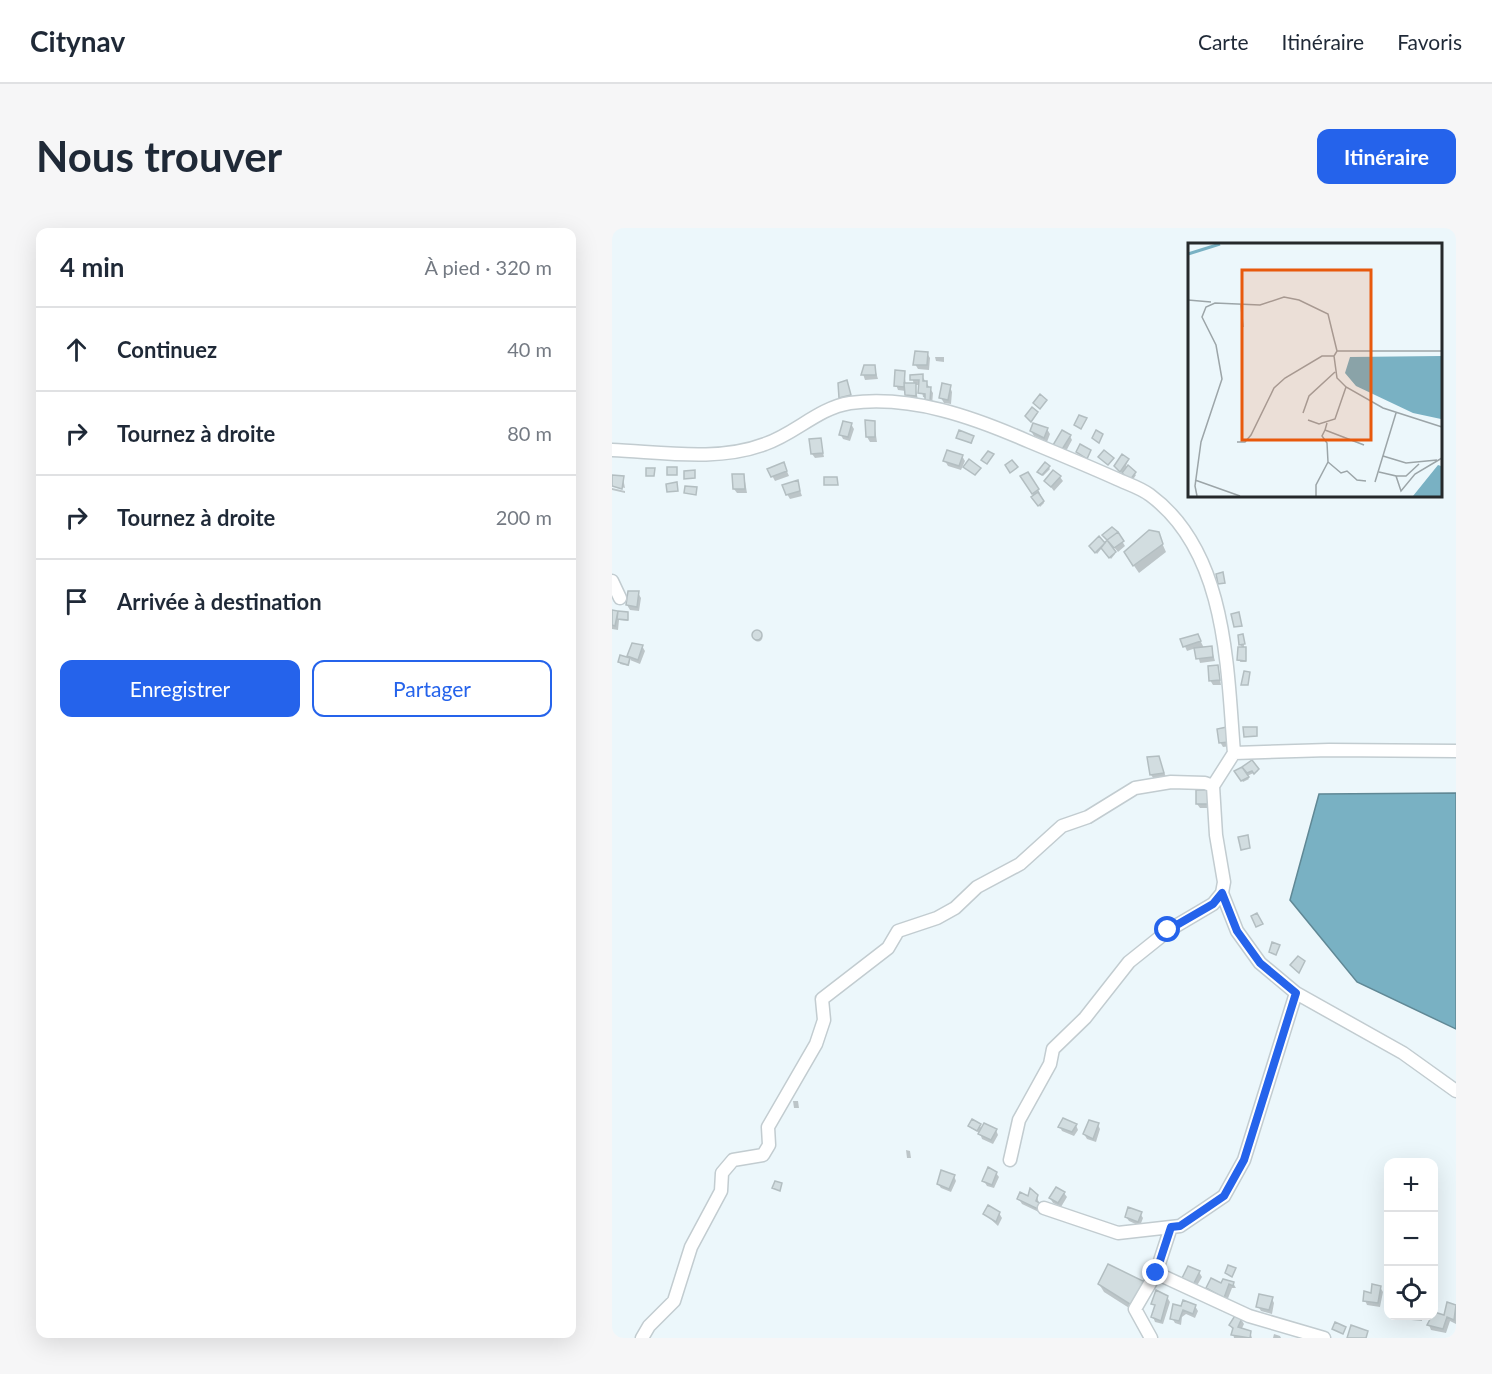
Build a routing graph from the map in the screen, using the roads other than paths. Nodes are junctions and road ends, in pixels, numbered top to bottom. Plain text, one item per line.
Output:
1 (612, 450) edge
2 (612, 581) edge
3 (620, 598) dead end
4 (1456, 751) edge
5 (1234, 753) junction
6 (1213, 786) junction
7 (1222, 893) junction
8 (1296, 993) junction
9 (1456, 1091) edge
10 (1010, 1160) dead end
11 (1044, 1208) dead end
12 (1171, 1227) junction
13 (1156, 1273) junction
14 (642, 1338) edge
15 (1151, 1338) edge
16 (1324, 1338) edge

1 - 5 street
2 - 3 street
4 - 5 street
5 - 6 street
6 - 7 street
6 - 14 street
7 - 8 street
7 - 10 street
8 - 9 street
8 - 12 street
11 - 12 street
12 - 13 street
13 - 15 street
13 - 16 street

